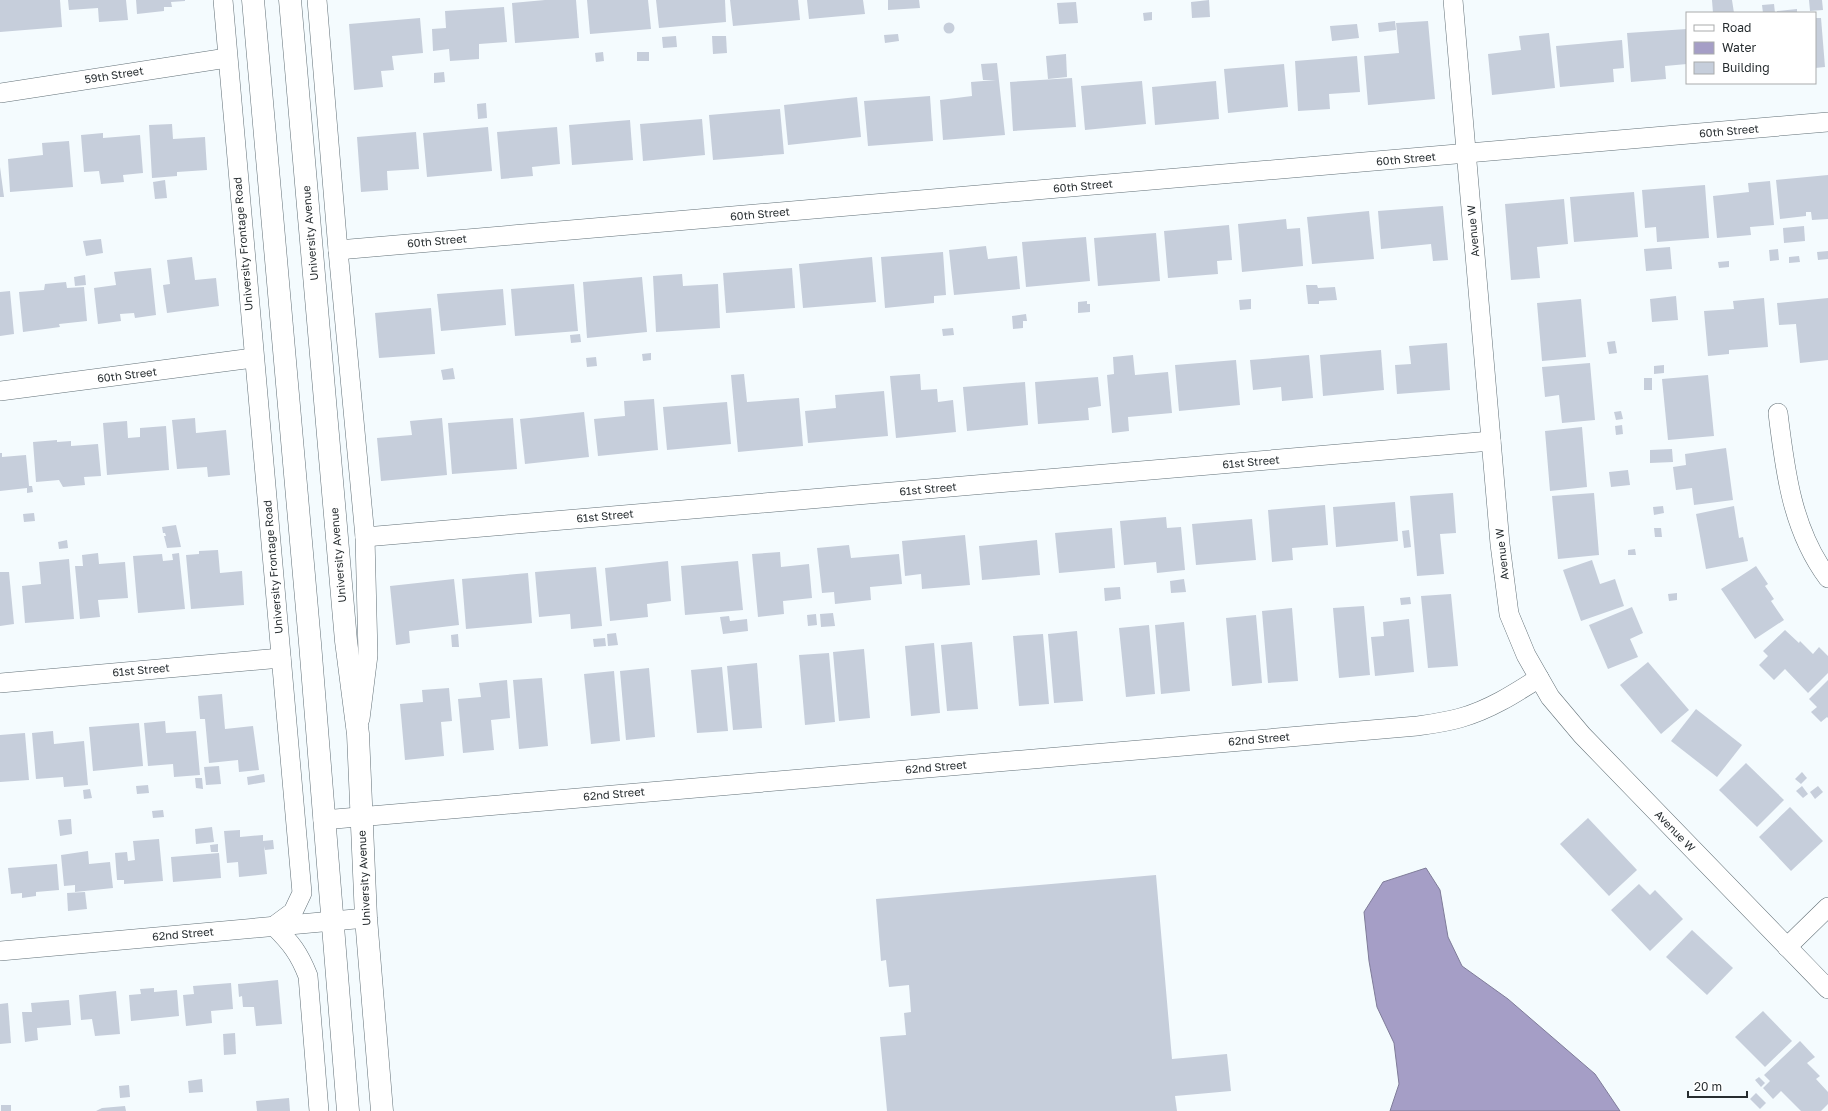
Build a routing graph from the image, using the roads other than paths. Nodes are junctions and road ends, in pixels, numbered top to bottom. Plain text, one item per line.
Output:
1 (223, 0) edge
2 (253, 0) edge
3 (290, 0) edge
4 (317, 0) edge
5 (1453, 0) edge
6 (227, 58) junction
7 (0, 93) edge
8 (1828, 122) edge
9 (1466, 154) junction
10 (338, 250) junction
11 (253, 358) junction
12 (0, 391) edge
13 (1778, 413) dead end
14 (1491, 441) junction
15 (365, 537) junction
16 (1828, 578) edge
17 (281, 658) junction
18 (1539, 678) junction
19 (0, 682) edge
20 (358, 734) junction
21 (360, 816) junction
22 (324, 820) junction
23 (1828, 907) edge
24 (366, 918) junction
25 (333, 922) junction
26 (274, 926) junction
27 (1787, 947) junction
28 (0, 951) edge
29 (1828, 989) edge
30 (319, 1111) edge
31 (348, 1111) edge
32 (382, 1111) edge

1 - 6 street, University Frontage Road
2 - 22 main road
3 - 20 main road, University Avenue
4 - 10 street
5 - 9 street, Avenue W
6 - 7 street, 59th Street
6 - 11 street, University Frontage Road
8 - 9 street, 60th Street
9 - 10 street, 60th Street
9 - 14 street, Avenue W
10 - 15 street
11 - 12 street, 60th Street
11 - 17 street, University Frontage Road
13 - 16 street
14 - 15 street, 61st Street
14 - 18 street, Avenue W
15 - 20 street
17 - 19 street, 61st Street
17 - 26 street, University Frontage Road
18 - 21 street, 62nd Street
18 - 27 street, Avenue W
20 - 21 main road, University Avenue
21 - 22 street, 62nd Street
21 - 24 main road, University Avenue
22 - 25 main road
23 - 27 street
24 - 25 street, 62nd Street
24 - 32 main road, University Avenue
25 - 26 street, 62nd Street
25 - 31 main road
26 - 28 street, 62nd Street
26 - 30 street
27 - 29 street, Avenue W

